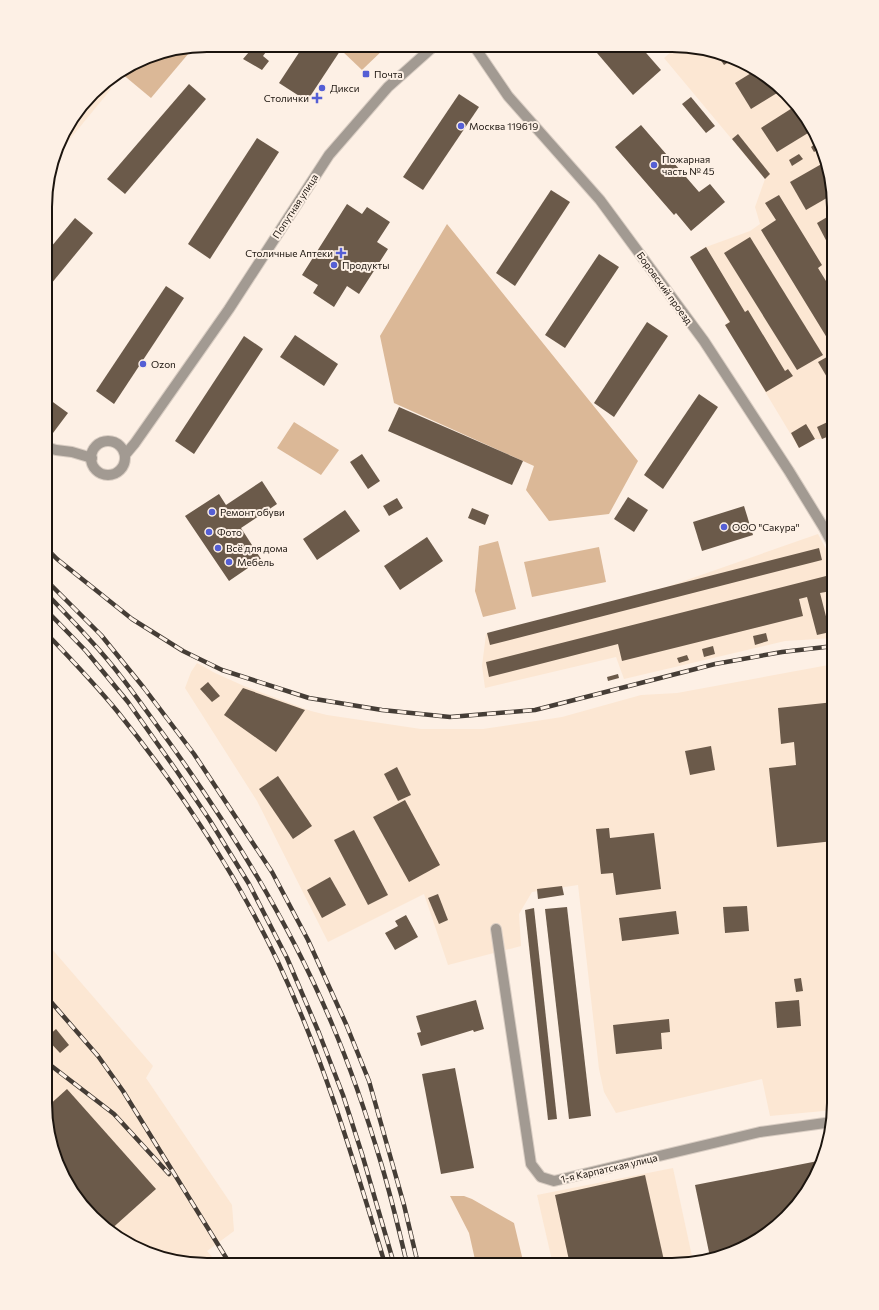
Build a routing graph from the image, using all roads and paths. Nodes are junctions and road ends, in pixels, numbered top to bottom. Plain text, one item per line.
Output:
1 (427, 52) edge
2 (478, 52) edge
3 (114, 442) junction
4 (135, 443) junction
5 (52, 449) edge
6 (125, 455) junction
7 (92, 458) junction
8 (827, 534) edge
9 (496, 929) dead end
10 (826, 1123) edge

1 - 4 street, Попутная улица
2 - 8 street, Боровский проезд
3 - 4 street
3 - 6 street
3 - 7 street
4 - 6 street, Попутная улица
5 - 7 street
6 - 7 street
9 - 10 street, 1-я Карпатская улица

